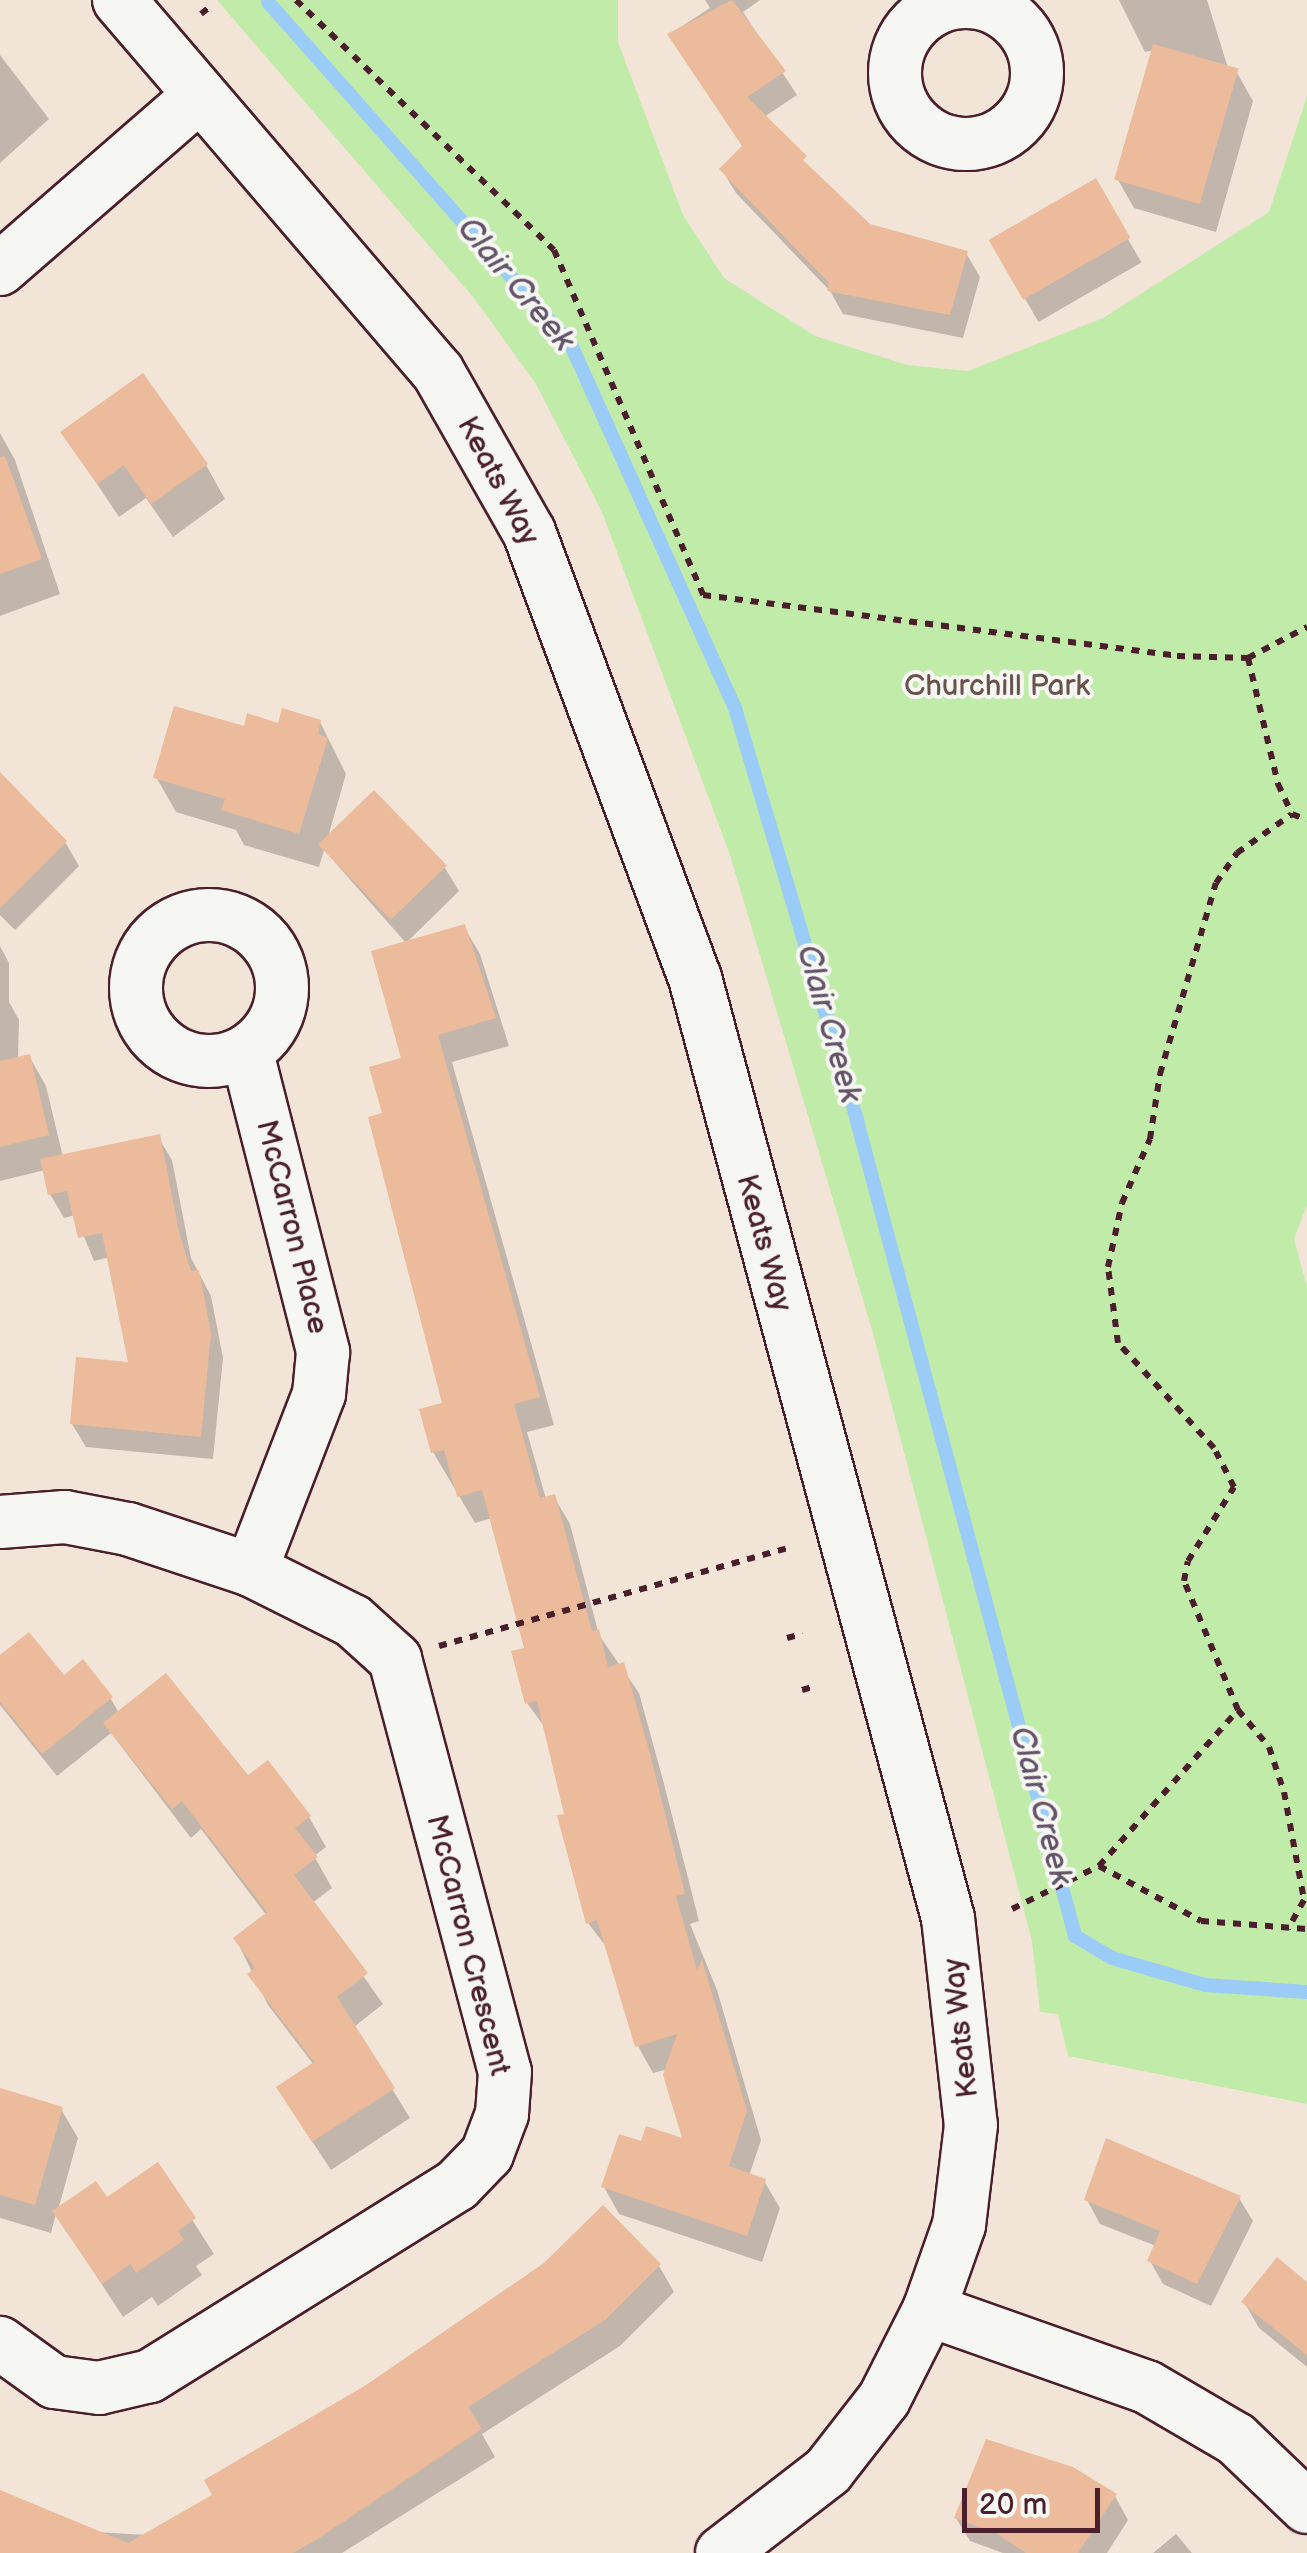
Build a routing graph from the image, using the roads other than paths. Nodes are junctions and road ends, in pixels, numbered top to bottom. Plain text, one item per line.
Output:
1 (119, 0) edge
2 (200, 95) junction
3 (0, 269) edge
4 (246, 1052) dead end
5 (0, 1522) edge
6 (251, 1570) junction
7 (929, 2310) junction
8 (0, 2344) edge
9 (1307, 2506) edge
10 (722, 2553) edge

1 - 2 street, Keats Way
2 - 3 street
2 - 7 street, Keats Way
4 - 6 street, McCarron Place
5 - 6 street
6 - 8 street, McCarron Crescent
7 - 9 street
7 - 10 street, Keats Way

